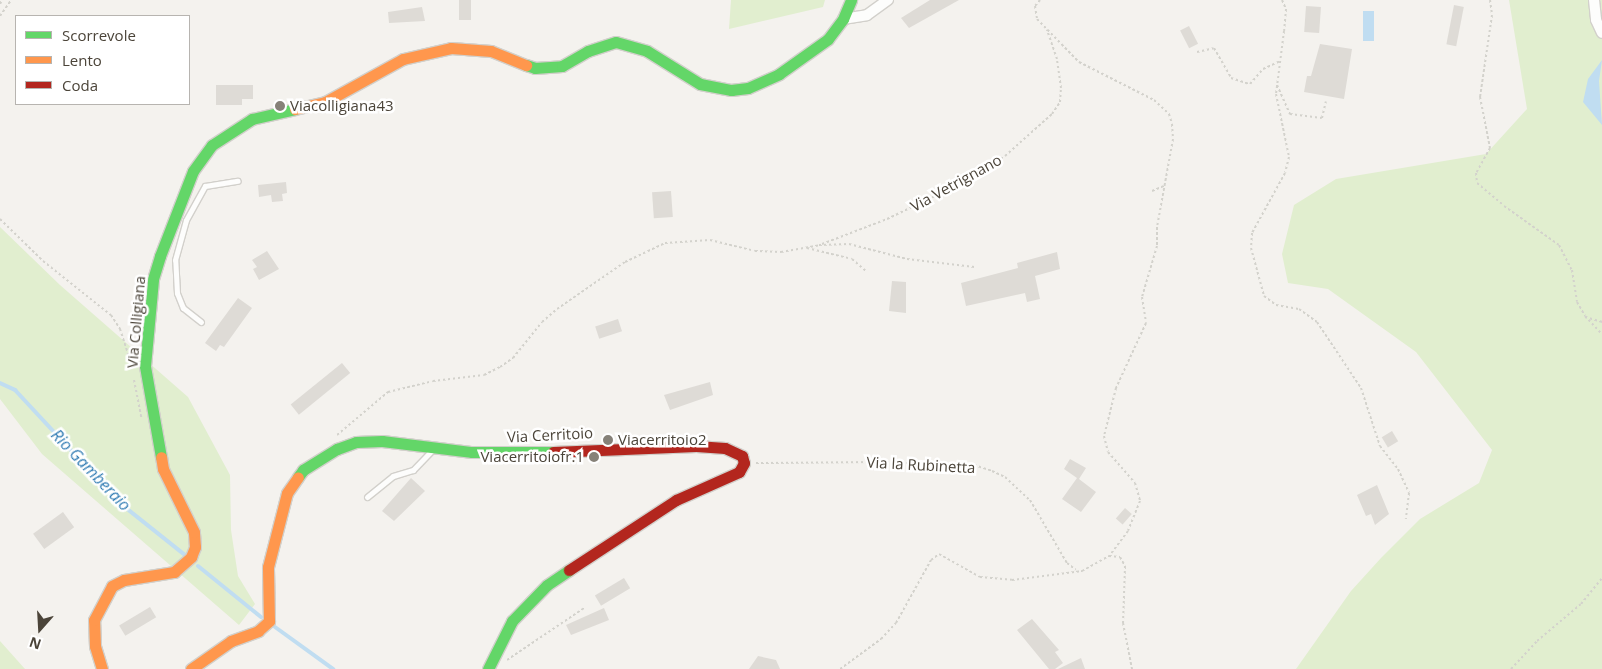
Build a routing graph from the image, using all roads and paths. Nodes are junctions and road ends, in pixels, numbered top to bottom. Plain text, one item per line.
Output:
1 (2, 0) edge
2 (12, 0) edge
3 (851, 0) edge
4 (888, 0) edge
5 (1040, 0) edge
6 (1282, 0) edge
7 (1490, 0) edge
8 (1594, 0) edge
9 (0, 4) edge
10 (0, 16) edge
11 (843, 19) junction
12 (1047, 28) junction
13 (1602, 33) edge
14 (1197, 52) dead end
15 (1280, 61) junction
16 (1277, 85) junction
17 (1326, 101) dead end
18 (238, 181) dead end
19 (1166, 186) junction
20 (1152, 191) dead end
21 (174, 215) junction
22 (0, 218) edge
23 (186, 220) junction
24 (820, 244) junction
25 (804, 247) junction
26 (975, 267) dead end
27 (866, 271) dead end
28 (1585, 316) junction
29 (201, 322) dead end
30 (1602, 322) edge
31 (1602, 334) edge
32 (132, 370) dead end
33 (134, 379) dead end
34 (334, 437) dead end
35 (157, 438) junction
36 (434, 447) junction
37 (744, 463) junction
38 (367, 497) dead end
39 (1406, 519) dead end
40 (1109, 556) junction
41 (1078, 571) junction
42 (1602, 578) edge
43 (584, 608) dead end
44 (502, 663) dead end
45 (102, 669) edge
46 (191, 669) edge
47 (488, 669) edge
48 (840, 669) edge
49 (1132, 669) edge
50 (1511, 669) edge

1 - 9 path
2 - 10 path
3 - 11 street
4 - 11 street
5 - 12 path
6 - 15 path
7 - 28 path
8 - 13 street
11 - 21 street, Via Colligiana
12 - 19 path
12 - 24 path, Via Vetrignano
14 - 15 path
15 - 16 path
16 - 17 path
16 - 39 path
18 - 23 lane
19 - 20 path
19 - 40 path
21 - 23 lane
21 - 35 street, Via Colligiana
22 - 32 path
23 - 29 lane
24 - 25 path
24 - 26 path
25 - 27 path
25 - 34 path
28 - 30 path
28 - 31 path
33 - 35 path
35 - 45 street, Via Colligiana
36 - 37 street, Via Cerritoio
36 - 38 lane
36 - 46 street, Via Cerritoio
37 - 41 path, Via la Rubinetta
37 - 47 street
40 - 41 path
40 - 49 path
41 - 48 path
42 - 50 path
43 - 44 path

